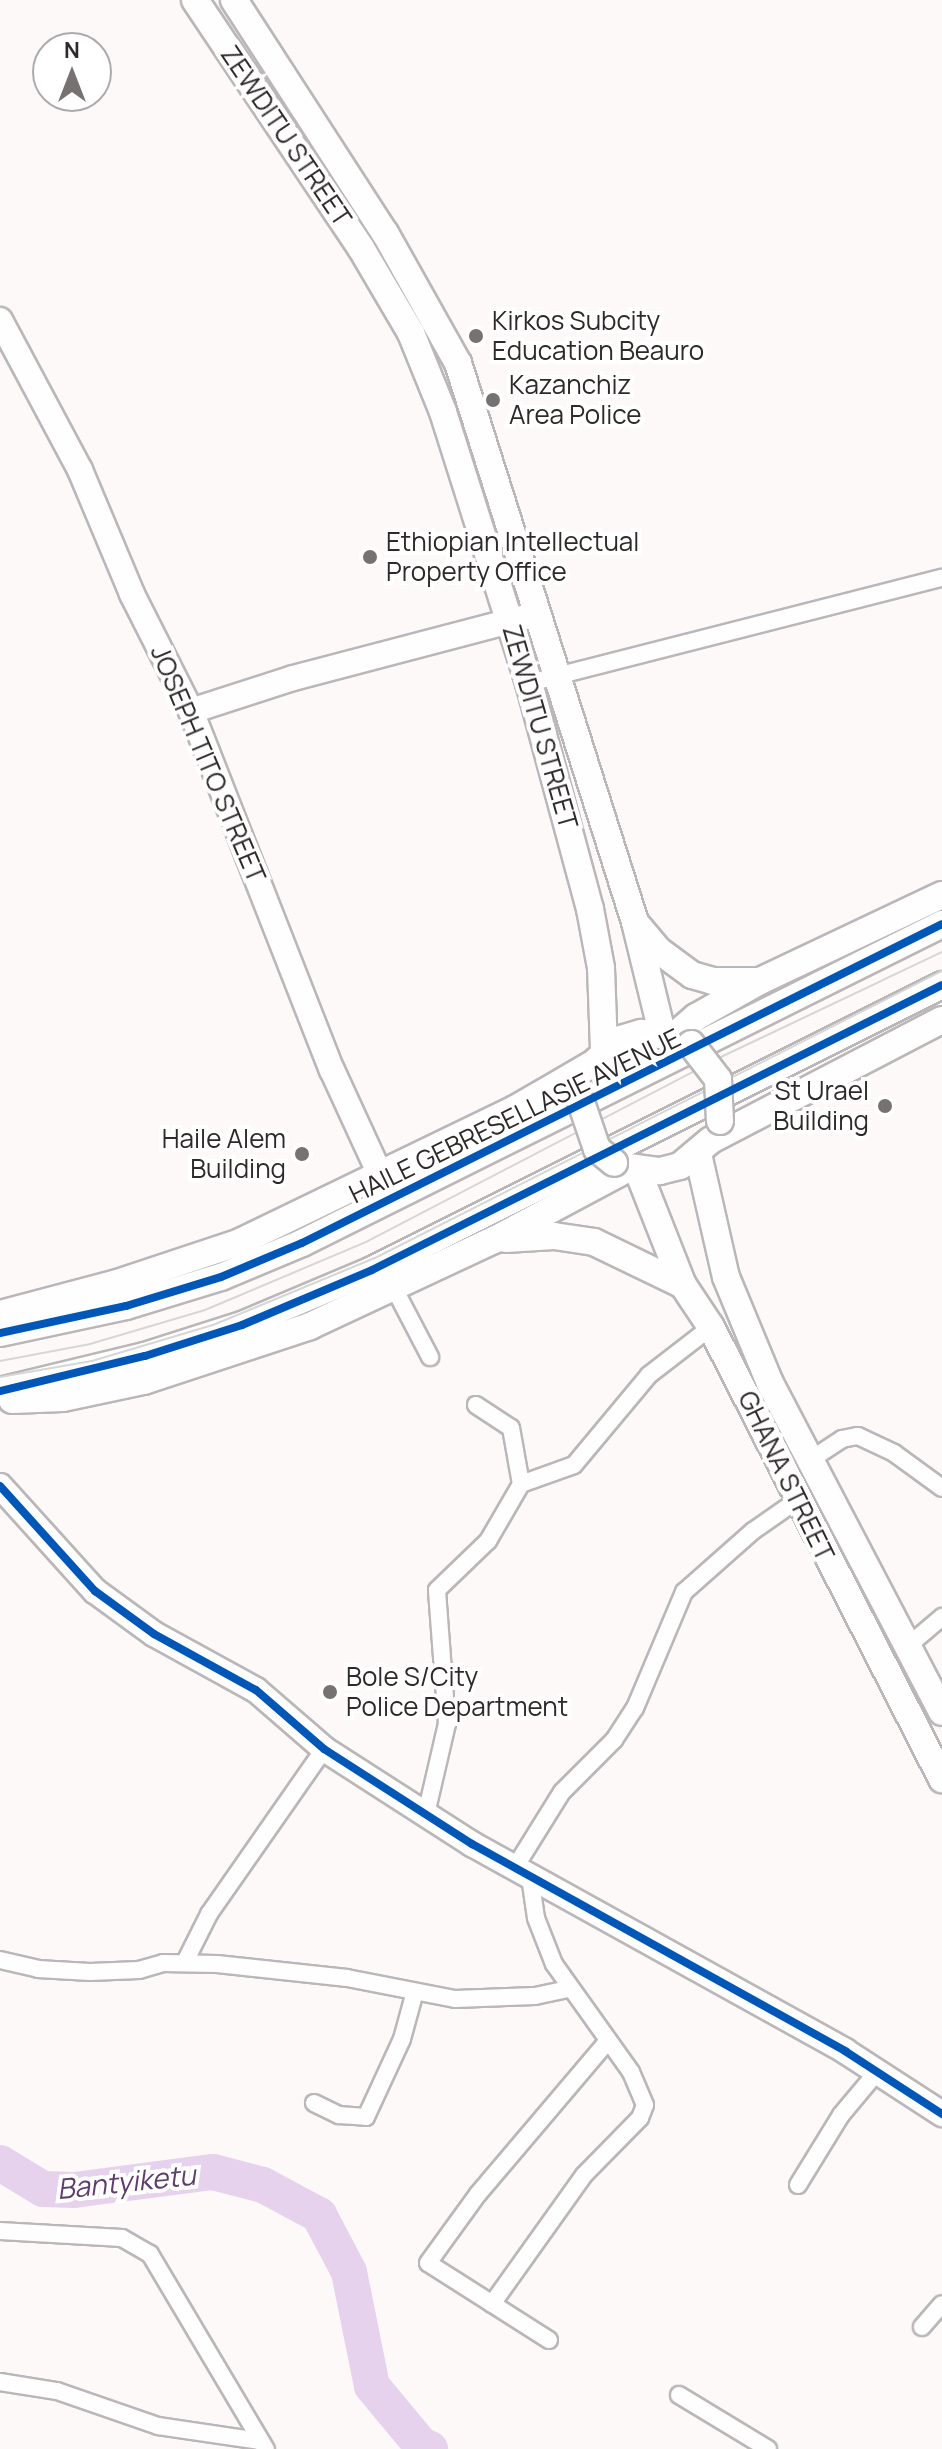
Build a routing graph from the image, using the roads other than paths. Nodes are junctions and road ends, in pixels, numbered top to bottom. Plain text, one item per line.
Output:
1 (195, 0) edge
2 (234, 0) edge
3 (0, 320) edge
4 (942, 578) edge
5 (537, 614) junction
6 (510, 622) junction
7 (556, 675) junction
8 (529, 683) junction
9 (191, 711) junction
10 (942, 895) edge
11 (635, 922) junction
12 (942, 924) edge
13 (760, 981) junction
14 (942, 985) edge
15 (942, 1020) edge
16 (676, 1038) junction
17 (598, 1058) junction
18 (710, 1138) junction
19 (627, 1167) junction
20 (379, 1172) junction
21 (494, 1240) junction
22 (683, 1285) junction
23 (394, 1288) junction
24 (0, 1314) edge
25 (711, 1327) junction
26 (0, 1333) edge
27 (430, 1357) dead end
28 (0, 1391) edge
29 (0, 1399) edge
30 (476, 1405) dead end
31 (807, 1462) junction
32 (521, 1484) junction
33 (0, 1486) edge
34 (942, 1488) edge
35 (796, 1501) junction
36 (942, 1617) edge
37 (908, 1646) junction
38 (942, 1712) edge
39 (324, 1749) junction
40 (942, 1779) edge
41 (426, 1814) junction
42 (522, 1873) junction
43 (0, 1960) edge
44 (185, 1962) junction
45 (569, 1989) junction
46 (414, 1995) junction
47 (607, 2042) junction
48 (877, 2072) junction
49 (314, 2103) dead end
50 (942, 2114) edge
51 (798, 2185) dead end
52 (0, 2231) edge
53 (492, 2304) junction
54 (942, 2304) edge
55 (922, 2327) dead end
56 (549, 2340) dead end
57 (0, 2382) edge
58 (679, 2395) dead end
59 (262, 2445) edge
60 (768, 2449) edge

1 - 6 main road, ZEWDITU STREET
2 - 5 main road, ZEWDITU STREET
3 - 9 main road, JOSEPH TITO STREET
4 - 7 street
5 - 6 main road
5 - 7 main road, ZEWDITU STREET
6 - 8 main road, ZEWDITU STREET
6 - 9 main road
7 - 8 street
7 - 11 main road, ZEWDITU STREET
8 - 17 main road, ZEWDITU STREET
9 - 20 main road, JOSEPH TITO STREET
10 - 13 main road, HAILE GEBRESELLASIE AVENUE
11 - 13 main road
11 - 16 main road, ZEWDITU STREET
12 - 26 main road, HAILE GEBRESELLASIE AVENUE
13 - 16 main road, HAILE GEBRESELLASIE AVENUE
14 - 28 main road
15 - 18 main road
16 - 17 main road
16 - 18 main road, bridge
17 - 19 main road, bridge
17 - 20 main road
18 - 19 main road
18 - 31 main road, GHANA STREET
19 - 21 main road
19 - 22 main road, GHANA STREET
20 - 24 main road
21 - 22 main road
21 - 23 main road
22 - 25 main road, GHANA STREET
23 - 27 street
23 - 29 main road
25 - 32 street
25 - 35 main road, GHANA STREET
30 - 32 street
31 - 34 street
31 - 37 main road, GHANA STREET
32 - 41 street
33 - 39 main road
35 - 40 main road, GHANA STREET
35 - 42 street
36 - 37 street
37 - 38 main road, GHANA STREET
39 - 41 main road
39 - 44 street
41 - 42 main road
42 - 45 street
42 - 48 main road
43 - 44 street
44 - 46 street
45 - 46 street
45 - 47 street
46 - 49 street
47 - 53 street
47 - 53 street
48 - 50 main road
48 - 51 street
52 - 59 street
53 - 56 street
54 - 55 street
57 - 59 street
58 - 60 street

